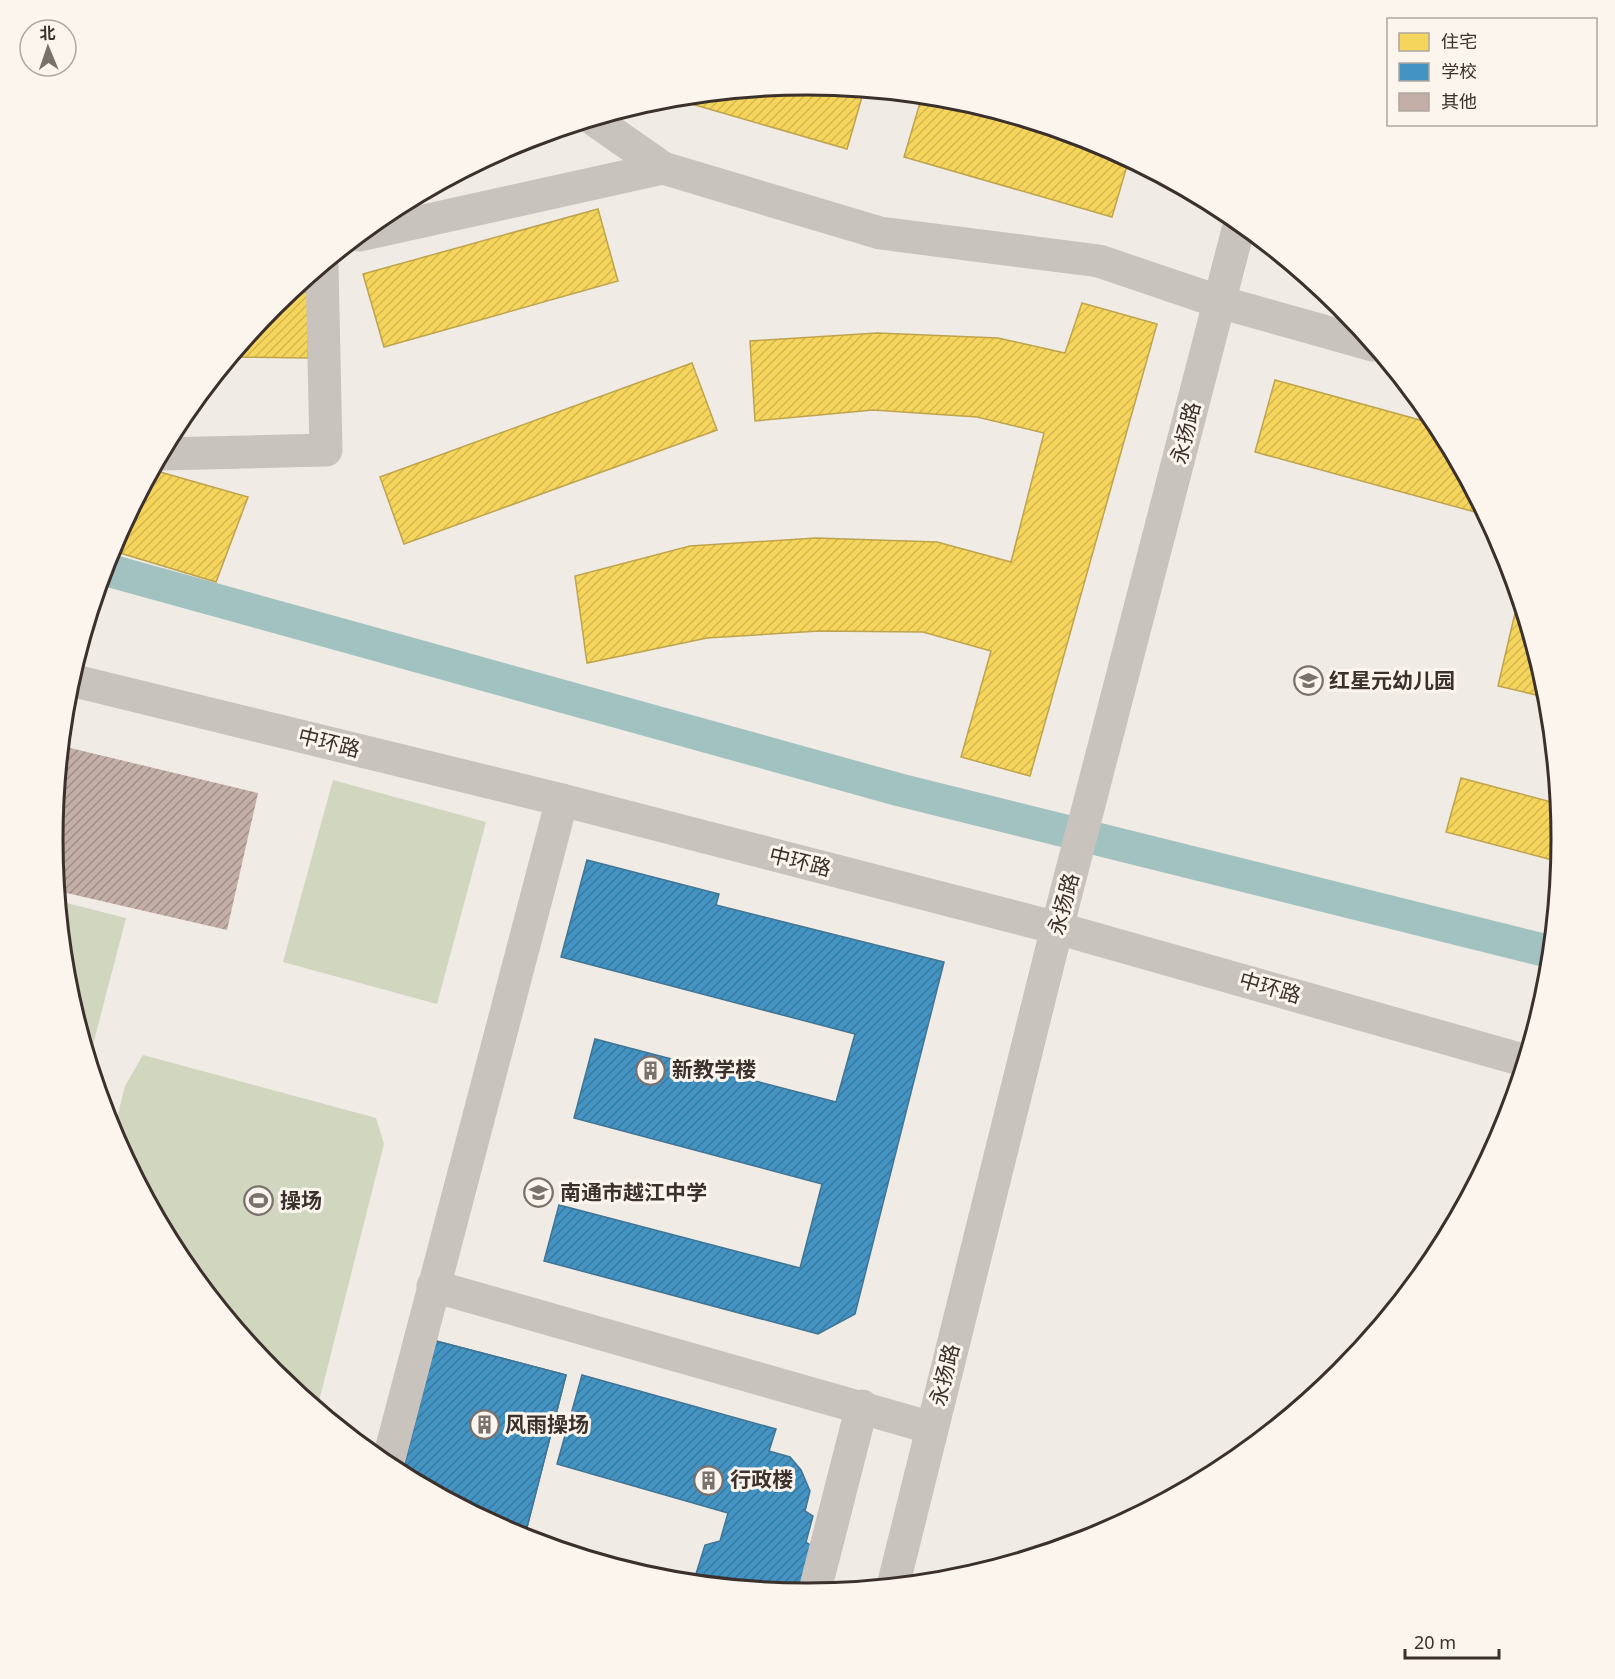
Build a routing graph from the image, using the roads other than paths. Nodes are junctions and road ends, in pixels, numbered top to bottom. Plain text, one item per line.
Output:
1 (601, 125) edge
2 (663, 168) junction
3 (379, 231) edge
4 (1238, 232) edge
5 (322, 276) edge
6 (1220, 303) junction
7 (1360, 341) edge
8 (171, 454) edge
9 (80, 682) edge
10 (562, 800) junction
11 (1061, 915) junction
12 (1518, 1059) edge
13 (434, 1286) junction
14 (862, 1406) junction
15 (932, 1428) junction
16 (390, 1456) edge
17 (895, 1579) edge
18 (817, 1584) edge

1 - 2 street
2 - 3 street
2 - 6 street
4 - 6 street, 永扬路
5 - 8 street
6 - 7 street
6 - 11 street, 永扬路
9 - 10 street, 中环路
10 - 11 street, 中环路
10 - 13 street
11 - 12 street, 中环路
11 - 15 street, 永扬路
13 - 14 street
13 - 16 street
14 - 15 street
14 - 18 street
15 - 17 street, 永扬路

